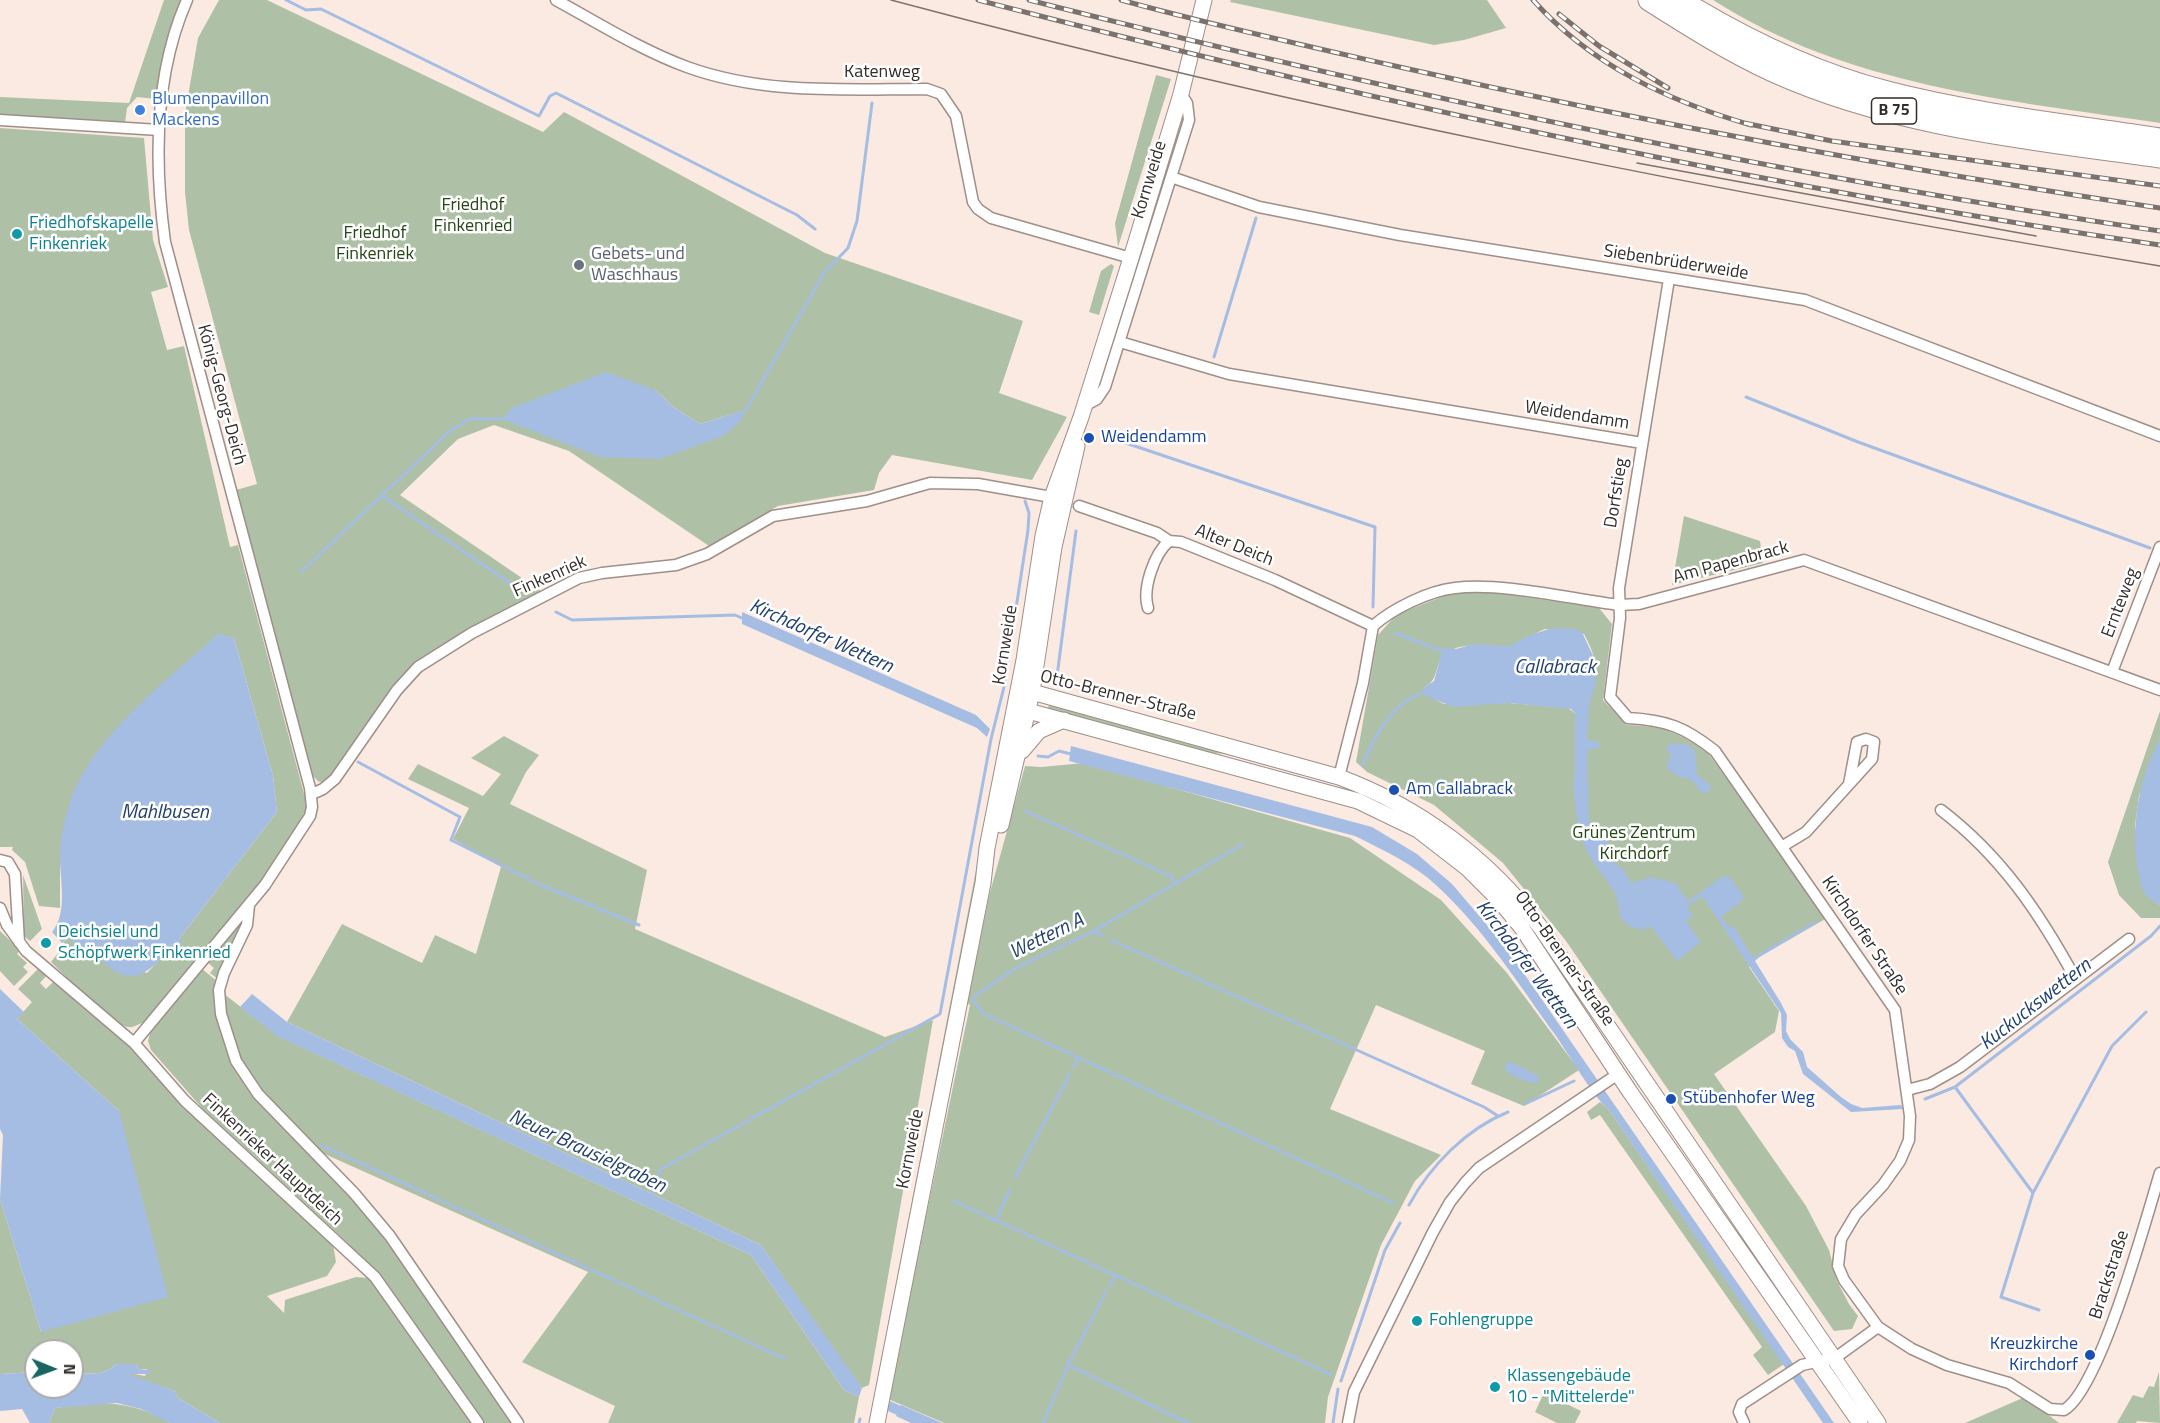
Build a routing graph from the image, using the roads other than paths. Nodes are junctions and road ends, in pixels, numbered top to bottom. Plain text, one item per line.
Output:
1 (187, 0) edge
2 (556, 0) edge
3 (1204, 0) edge
4 (1649, 0) edge
5 (1680, 0) edge
6 (1181, 94) junction
7 (0, 120) edge
8 (159, 130) junction
9 (2160, 139) edge
10 (2160, 158) edge
11 (1171, 177) junction
12 (1131, 258) junction
13 (1669, 279) junction
14 (1120, 342) junction
15 (1082, 411) junction
16 (2160, 436) edge
17 (1642, 443) junction
18 (1058, 498) junction
19 (1079, 506) dead end
20 (1169, 541) junction
21 (2160, 547) edge
22 (1619, 605) junction
23 (1148, 608) dead end
24 (1373, 626) junction
25 (2112, 672) junction
26 (2160, 690) edge
27 (1032, 692) junction
28 (1017, 698) junction
29 (1028, 711) junction
30 (1064, 720) junction
31 (1016, 762) junction
32 (1339, 777) junction
33 (1849, 784) dead end
34 (1334, 793) junction
35 (312, 794) junction
36 (1941, 810) dead end
37 (1783, 846) junction
38 (0, 860) edge
39 (983, 883) junction
40 (249, 905) junction
41 (0, 908) edge
42 (2129, 939) dead end
43 (19, 943) junction
44 (2075, 978) junction
45 (134, 1042) junction
46 (1633, 1063) junction
47 (1613, 1077) junction
48 (1907, 1090) junction
49 (2160, 1173) edge
50 (1878, 1327) junction
51 (1835, 1358) junction
52 (1818, 1360) junction
53 (2061, 1410) joint
54 (478, 1423) edge
55 (518, 1423) edge
56 (877, 1423) edge
57 (1348, 1423) edge
58 (1744, 1423) edge
59 (1860, 1423) edge
60 (1878, 1423) edge

1 - 8 street, König-Georg-Deich
2 - 12 street, Katenweg
3 - 6 main road, Kornweide
4 - 10 highway, B 75
5 - 9 highway, B 75
6 - 11 street, Kornweide
6 - 12 main road, Kornweide
7 - 8 street
8 - 35 street, König-Georg-Deich
11 - 13 street, Siebenbrüderweide
11 - 14 street, Kornweide
12 - 15 main road, Kornweide
13 - 16 street, Siebenbrüderweide
13 - 17 street, Dorfstieg
14 - 15 street, Kornweide
14 - 17 street, Weidendamm
15 - 18 main road, Kornweide
17 - 22 street, Dorfstieg
18 - 27 main road, Kornweide
18 - 28 main road, Kornweide
18 - 35 street, Finkenriek
19 - 20 street, Alter Deich
20 - 23 street
20 - 24 street, Alter Deich
21 - 25 street, Ernteweg
22 - 24 street, Am Papenbrack
22 - 25 street, Am Papenbrack
22 - 37 street, Kirchdorfer Straße
24 - 32 street
25 - 26 street, Am Papenbrack
27 - 28 main road, Otto-Brenner-Straße
27 - 29 main road, Kornweide
27 - 32 main road, Otto-Brenner-Straße
28 - 29 main road, Otto-Brenner-Straße
28 - 39 main road, Kornweide
29 - 30 main road, Otto-Brenner-Straße
29 - 31 main road, Kornweide
30 - 31 main road
30 - 34 main road, Otto-Brenner-Straße
31 - 39 main road, Kornweide
32 - 34 main road
32 - 46 main road, Otto-Brenner-Straße
33 - 37 street
34 - 47 main road, Otto-Brenner-Straße
35 - 40 street
36 - 44 street
37 - 48 street, Kirchdorfer Straße
38 - 43 street
39 - 56 main road, Kornweide
40 - 45 street
40 - 55 street, Finkenrieker Hauptdeich
41 - 43 street, Finkenrieker Hauptdeich
42 - 44 street
43 - 45 street, Finkenrieker Hauptdeich
44 - 48 street
45 - 54 street, Finkenrieker Hauptdeich
46 - 47 main road
46 - 51 main road, Otto-Brenner-Straße
47 - 52 main road, Otto-Brenner-Straße
47 - 57 street
48 - 50 street, Kirchdorfer Straße
49 - 53 street, Brackstraße
50 - 51 street
50 - 53 street, Kirchdorfer Straße
51 - 52 street
51 - 60 main road, Otto-Brenner-Straße
52 - 58 street
52 - 59 main road, Otto-Brenner-Straße

